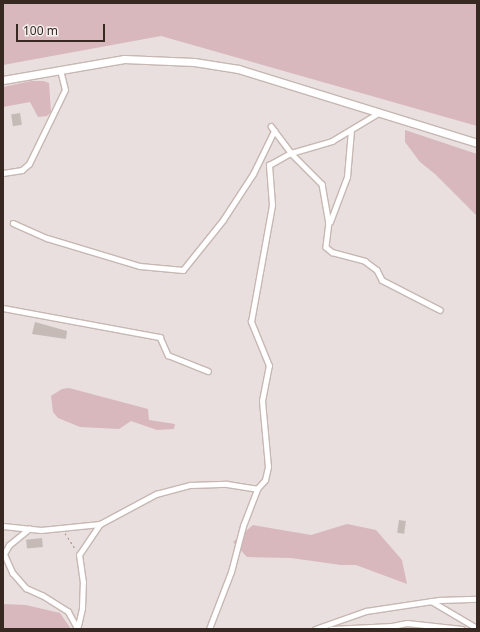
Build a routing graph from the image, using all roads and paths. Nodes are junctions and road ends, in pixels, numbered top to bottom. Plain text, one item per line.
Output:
1 (60, 70) junction
2 (3, 80) edge
3 (377, 114) junction
4 (271, 126) dead end
5 (351, 130) junction
6 (274, 131) junction
7 (477, 143) edge
8 (290, 152) junction
9 (3, 173) edge
10 (329, 222) junction
11 (13, 223) dead end
12 (3, 308) edge
13 (440, 310) dead end
14 (208, 371) dead end
15 (257, 489) junction
16 (100, 524) junction
17 (3, 526) edge
18 (55, 528) junction
19 (29, 529) junction
20 (3, 553) edge
21 (79, 555) junction
22 (477, 598) edge
23 (431, 601) junction
24 (78, 627) edge
25 (477, 628) edge
26 (210, 629) edge
27 (315, 629) edge
28 (331, 629) edge
29 (462, 629) edge

1 - 2 street
1 - 3 street
1 - 9 street
3 - 5 street
3 - 7 street
4 - 6 street
5 - 8 street
5 - 10 street
6 - 8 street
6 - 11 street
8 - 10 street
8 - 15 street
10 - 13 street
12 - 14 street
15 - 16 street
15 - 26 street
16 - 18 street
16 - 21 street
17 - 19 street
18 - 19 street
18 - 21 path
19 - 20 street
20 - 24 street
21 - 24 street
22 - 23 street
23 - 25 street
23 - 27 street
28 - 29 street

